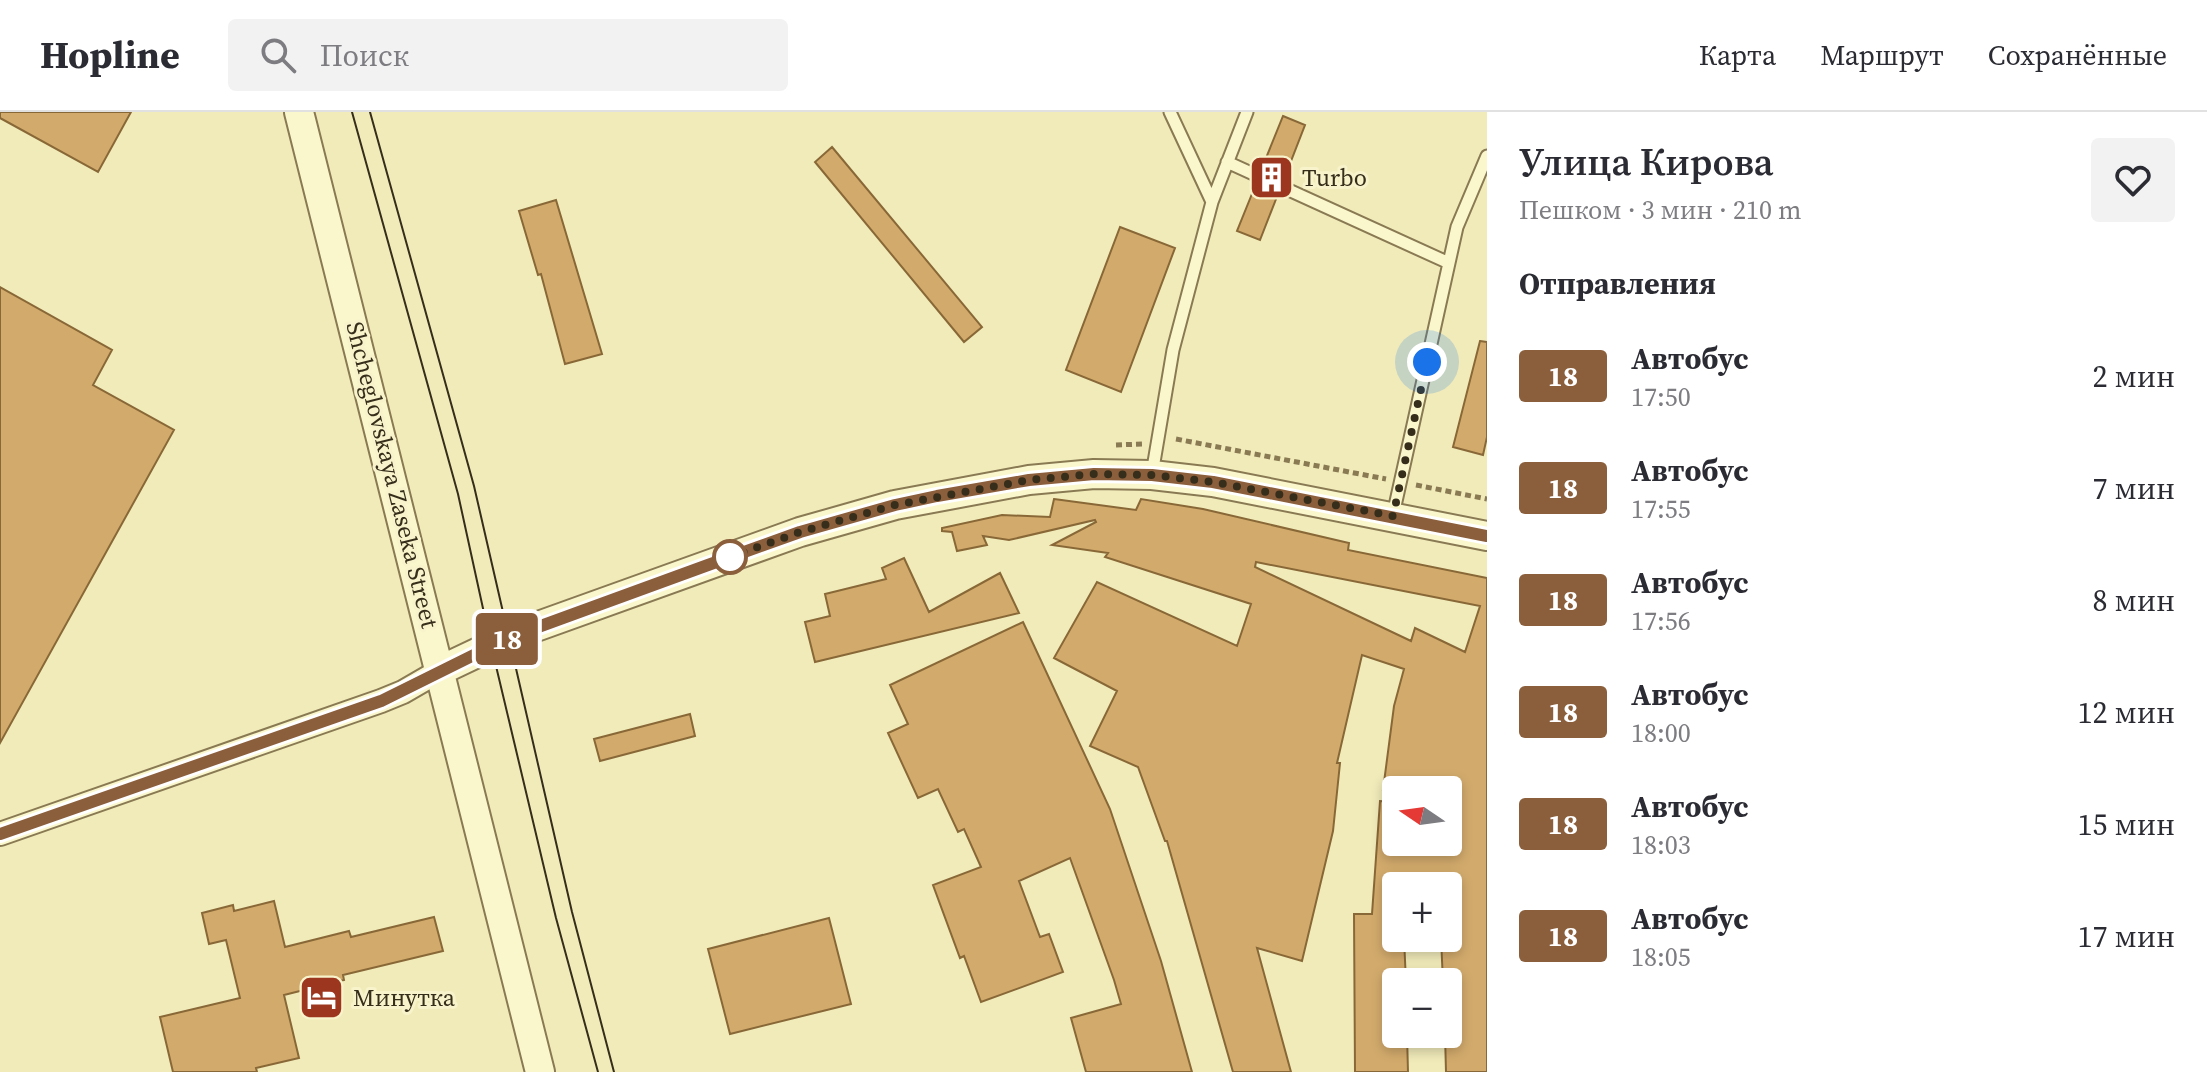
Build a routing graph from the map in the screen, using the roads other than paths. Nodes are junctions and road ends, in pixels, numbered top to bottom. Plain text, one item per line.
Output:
1 (299, 112) edge
2 (1170, 112) edge
3 (1247, 112) edge
4 (1227, 162) junction
5 (1486, 162) edge
6 (1212, 202) junction
7 (1449, 263) junction
8 (1152, 475) junction
9 (1393, 516) junction
10 (1487, 536) edge
11 (441, 670) junction
12 (0, 834) edge
13 (540, 1072) edge

1 - 11 street, Shcheglovskaya Zaseka Street
2 - 6 lane
3 - 4 lane
4 - 6 lane
4 - 7 lane
5 - 7 lane
6 - 8 lane
7 - 9 lane
8 - 9 street
8 - 11 street
9 - 10 street
11 - 12 street
11 - 13 street, Shcheglovskaya Zaseka Street

